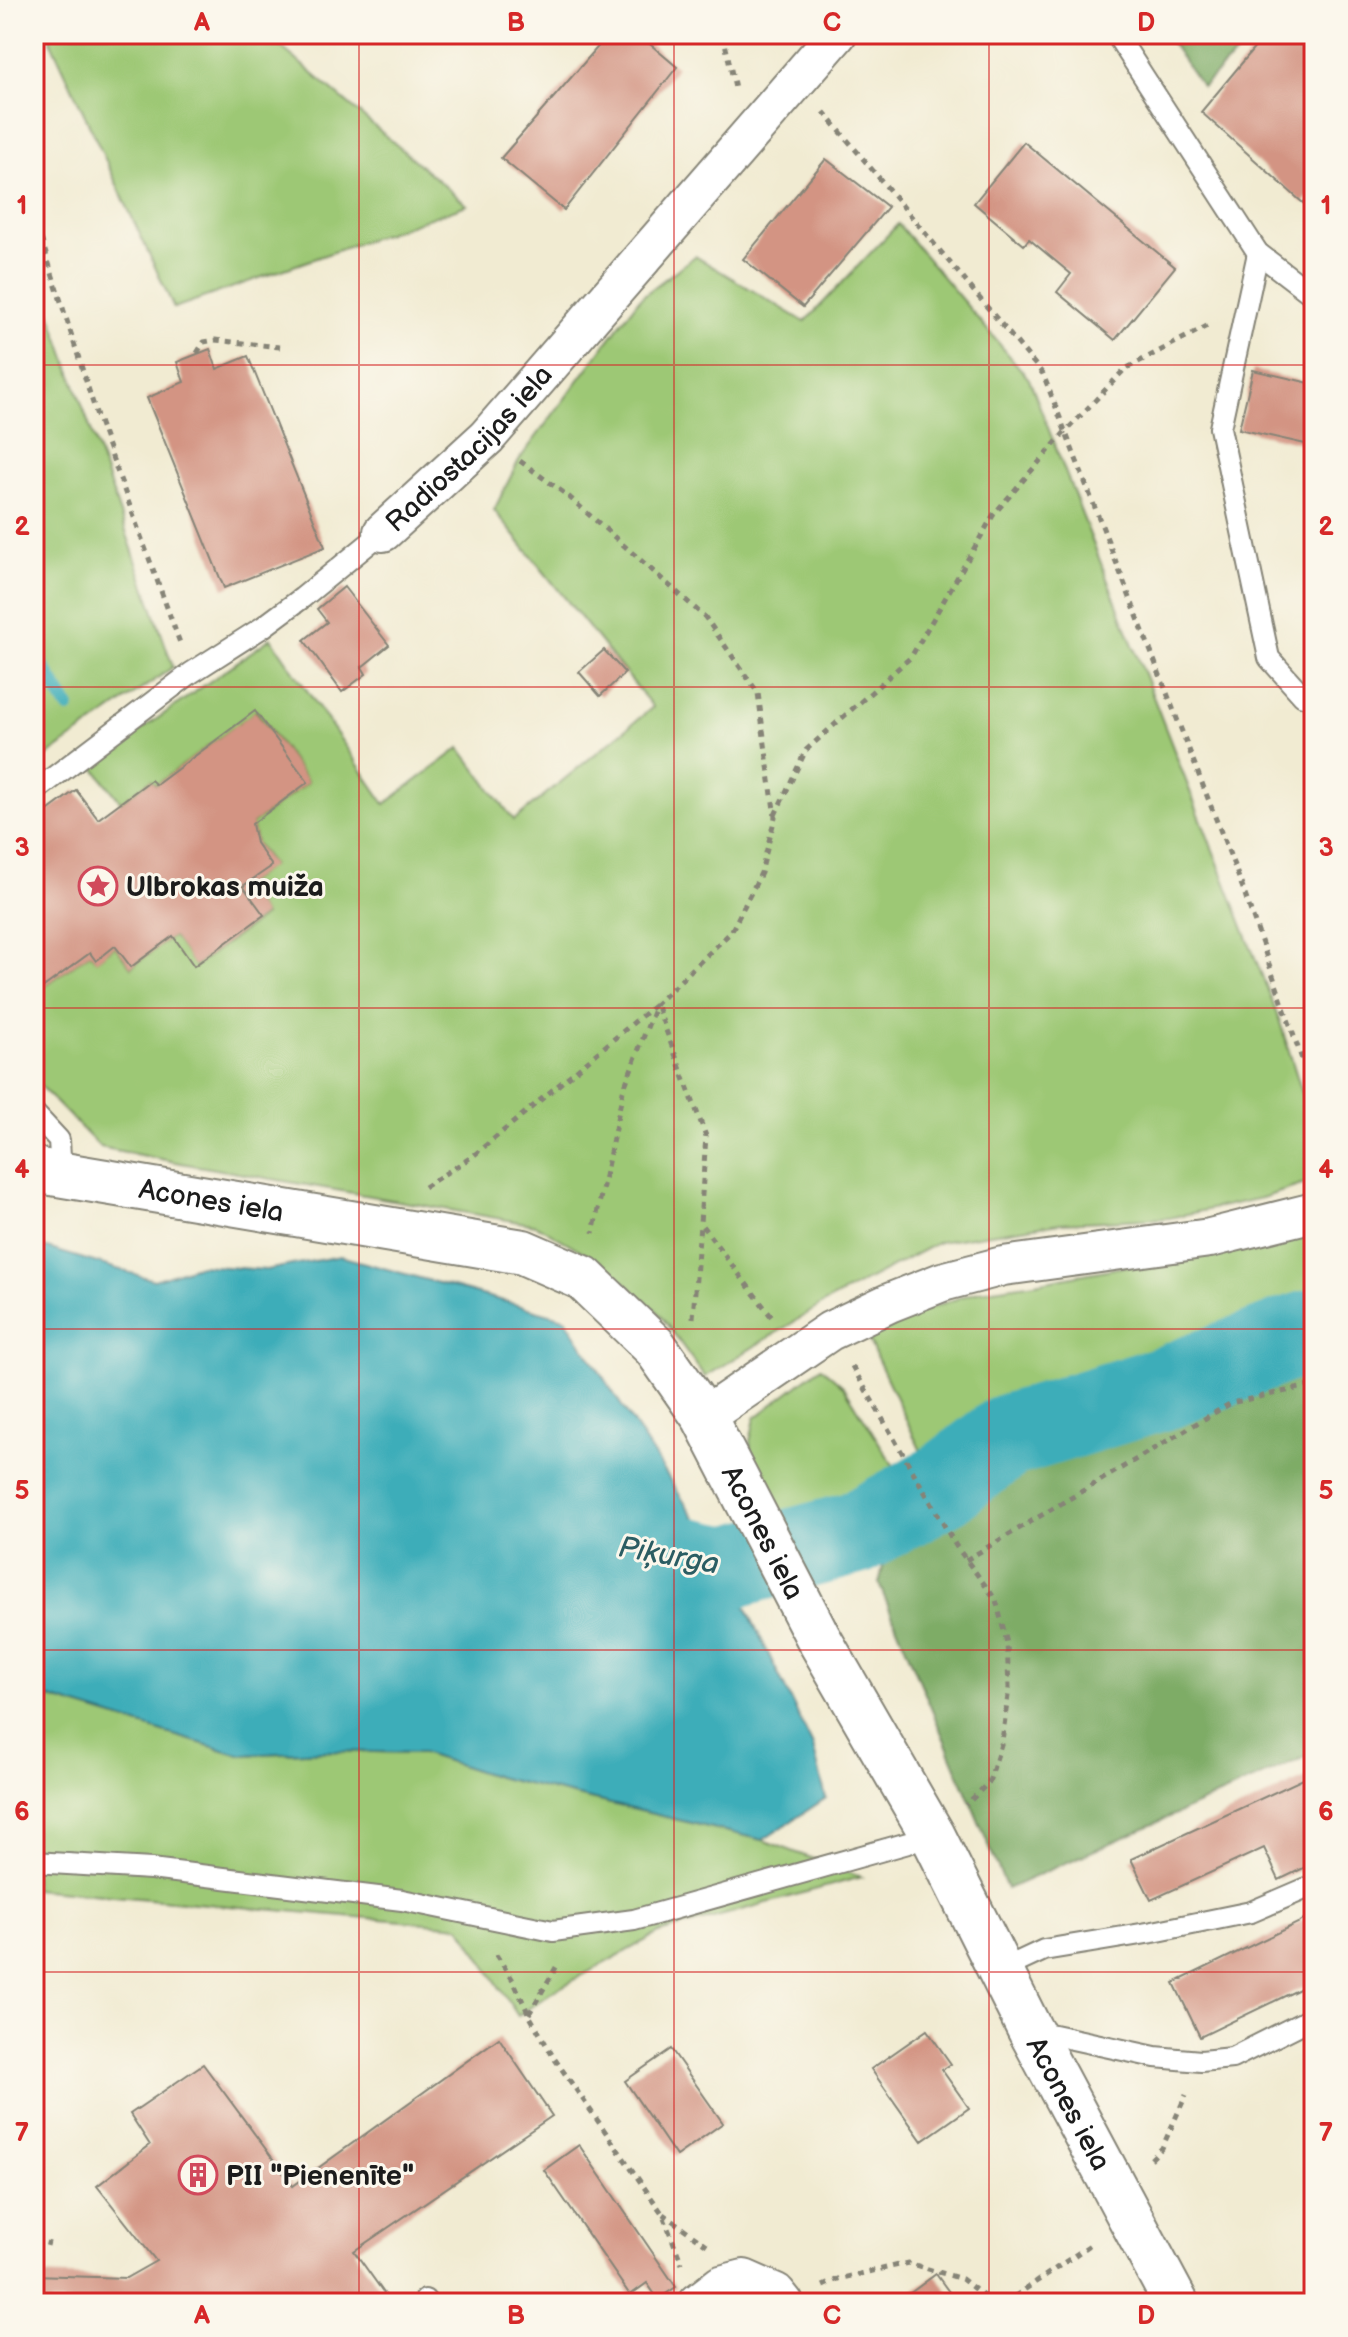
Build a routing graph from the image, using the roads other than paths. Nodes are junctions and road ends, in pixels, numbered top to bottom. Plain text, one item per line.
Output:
1 (837, 34) edge
2 (1116, 34) edge
3 (1258, 253) junction
4 (1314, 296) edge
5 (383, 532) joint
6 (1314, 698) edge
7 (34, 792) edge
8 (34, 1113) edge
9 (47, 1172) edge
10 (1314, 1212) edge
11 (696, 1404) junction
12 (933, 1836) junction
13 (34, 1862) edge
14 (1314, 1885) edge
15 (1001, 1970) junction
16 (1314, 2017) edge
17 (1030, 2030) junction
18 (798, 2297) edge
19 (698, 2303) edge
20 (1176, 2303) edge

1 - 5 street, Radiostacijas iela
2 - 3 lane
3 - 4 lane
3 - 6 lane
5 - 7 lane, Radiostacijas iela
8 - 9 lane
9 - 11 street, Acones iela
10 - 11 street
11 - 12 street, Acones iela
12 - 13 lane
12 - 15 street, Acones iela
14 - 15 lane
15 - 17 street, Acones iela
16 - 17 lane
17 - 20 street, Acones iela
18 - 19 street

